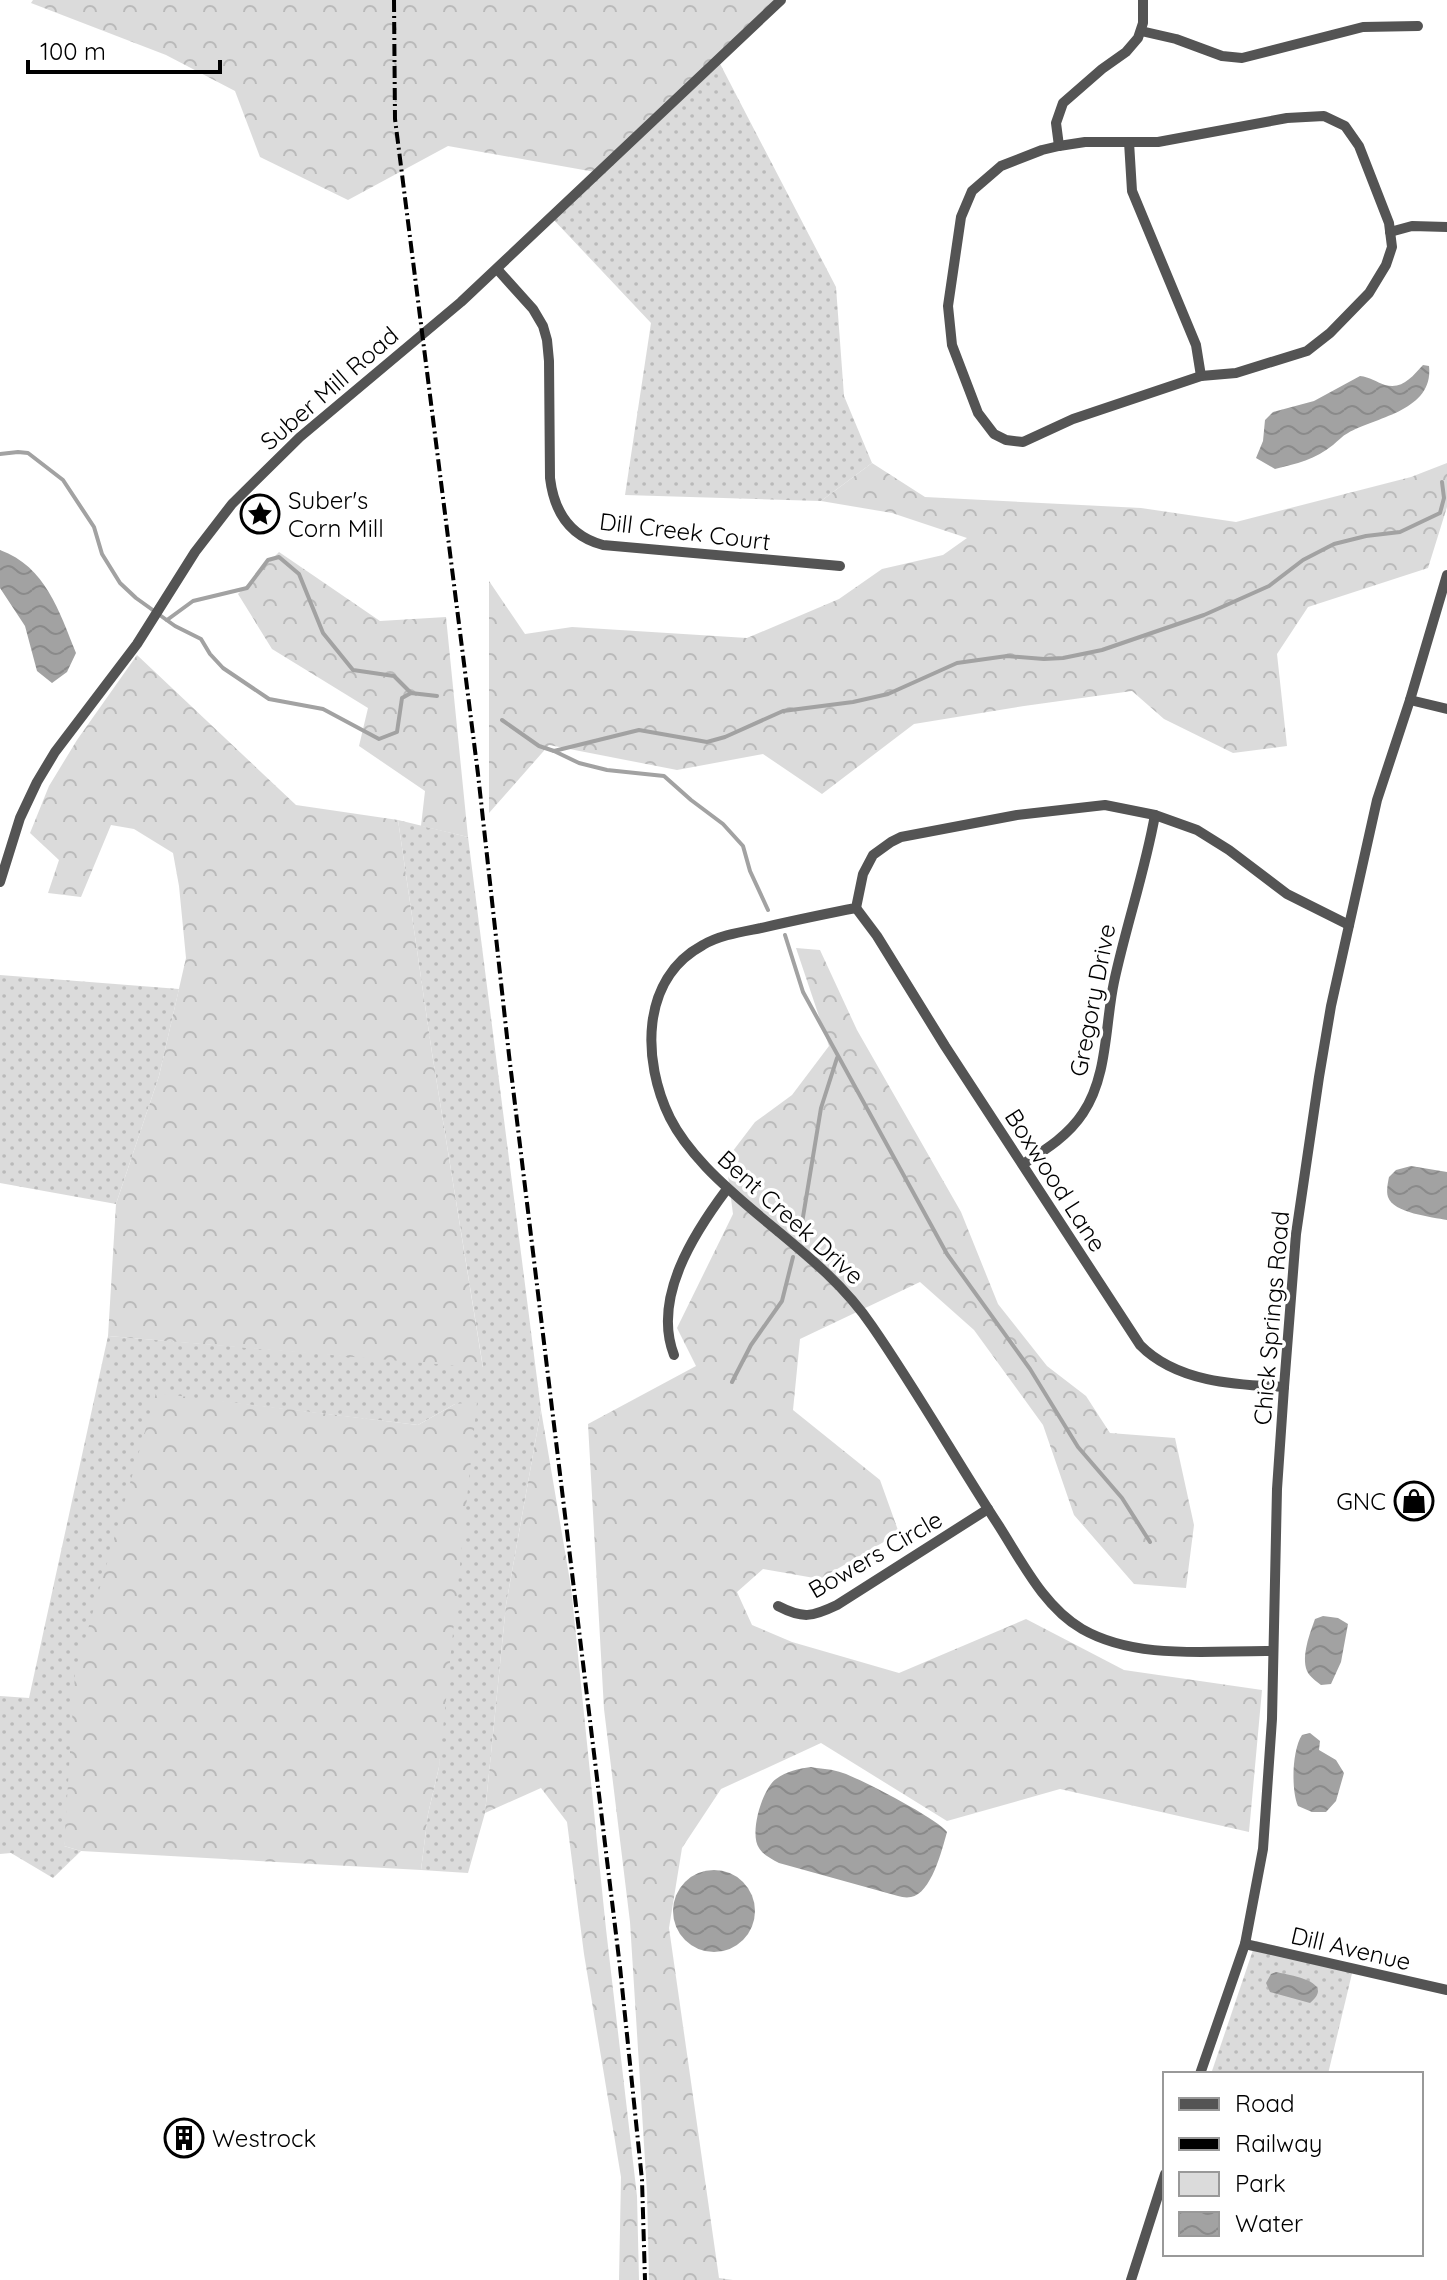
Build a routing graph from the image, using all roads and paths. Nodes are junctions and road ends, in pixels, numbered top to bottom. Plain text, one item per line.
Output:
1 (781, 0) edge
2 (1143, 0) edge
3 (1418, 26) dead end
4 (1141, 31) junction
5 (1129, 142) junction
6 (1059, 146) junction
7 (1447, 227) edge
8 (1390, 232) junction
9 (497, 269) junction
10 (1201, 376) junction
11 (840, 566) dead end
12 (1447, 575) edge
13 (1410, 700) junction
14 (1447, 709) edge
15 (1155, 815) junction
16 (4, 849) edge
17 (0, 882) edge
18 (856, 908) junction
19 (1349, 925) junction
20 (1023, 1164) junction
21 (727, 1189) junction
22 (674, 1355) dead end
23 (1284, 1387) junction
24 (988, 1509) junction
25 (778, 1606) dead end
26 (1273, 1651) junction
27 (1245, 1944) junction
28 (1447, 1990) edge
29 (1201, 2072) edge
30 (1163, 2180) edge
31 (1131, 2280) edge

1 - 9 street, Suber Mill Road
2 - 4 street
3 - 4 street
4 - 6 street
5 - 6 street
5 - 8 street
5 - 10 street
6 - 10 street
7 - 8 street
8 - 10 street
9 - 11 street, Dill Creek Court
9 - 16 street, Suber Mill Road
12 - 13 street, Chick Springs Road
13 - 14 street
13 - 19 street, Chick Springs Road
15 - 18 street
15 - 19 street
15 - 20 street, Gregory Drive
16 - 17 street, Suber Mill Road
18 - 20 street, Boxwood Lane
18 - 21 street, Bent Creek Drive
19 - 23 street, Chick Springs Road
20 - 23 street, Boxwood Lane
21 - 22 street
21 - 24 street, Bent Creek Drive
23 - 26 street, Chick Springs Road
24 - 25 street, Bowers Circle
24 - 26 street, Bent Creek Drive
26 - 27 street, Chick Springs Road
27 - 28 street, Dill Avenue
27 - 29 street, Chick Springs Road
30 - 31 street

